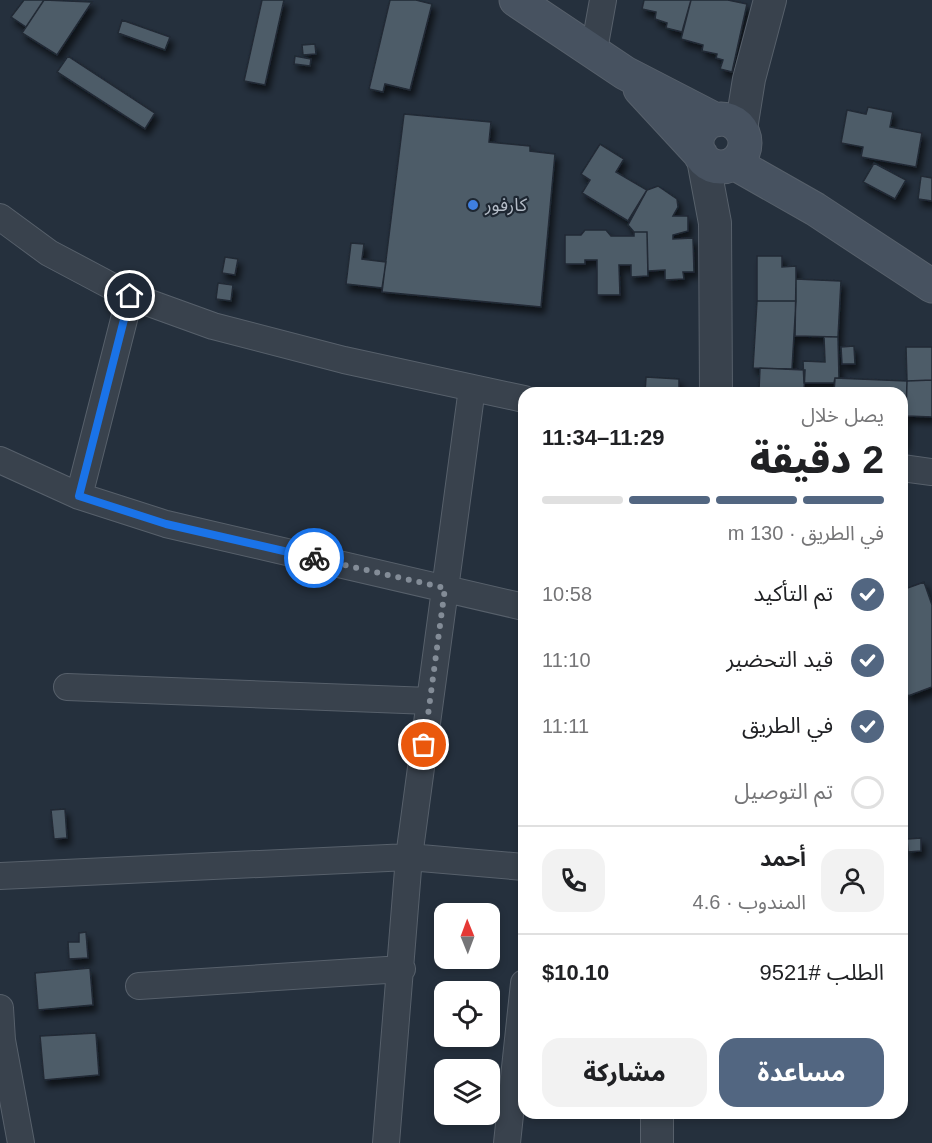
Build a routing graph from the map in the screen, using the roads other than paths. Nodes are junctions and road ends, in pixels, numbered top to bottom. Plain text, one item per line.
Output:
1 (516, 0) edge
2 (603, 0) edge
3 (770, 0) edge
4 (594, 51) junction
5 (724, 144) junction
6 (0, 217) edge
7 (932, 286) edge
8 (130, 296) junction
9 (716, 387) edge
10 (472, 388) junction
11 (518, 398) edge
12 (0, 460) edge
13 (908, 469) edge
14 (932, 471) edge
15 (79, 496) junction
16 (445, 588) junction
17 (518, 606) edge
18 (67, 687) dead end
19 (430, 701) junction
20 (409, 857) junction
21 (518, 866) edge
22 (0, 876) edge
23 (402, 969) junction
24 (139, 986) dead end
25 (0, 1008) edge
26 (518, 1039) edge
27 (1, 1040) edge
28 (657, 1119) edge
29 (21, 1143) edge
30 (387, 1143) edge
31 (507, 1143) edge
32 (657, 1143) edge

1 - 4 main road
2 - 4 street
3 - 5 street
4 - 5 main road
5 - 7 main road
5 - 9 street
6 - 8 street
8 - 10 street
8 - 15 street
10 - 11 street
10 - 16 street
12 - 15 street
13 - 14 street
15 - 16 street
16 - 17 street
16 - 19 street
18 - 19 street
19 - 20 street
20 - 21 street
20 - 22 street
20 - 23 street
23 - 24 street
23 - 30 street
25 - 27 street
26 - 31 street
27 - 29 street
28 - 32 street

